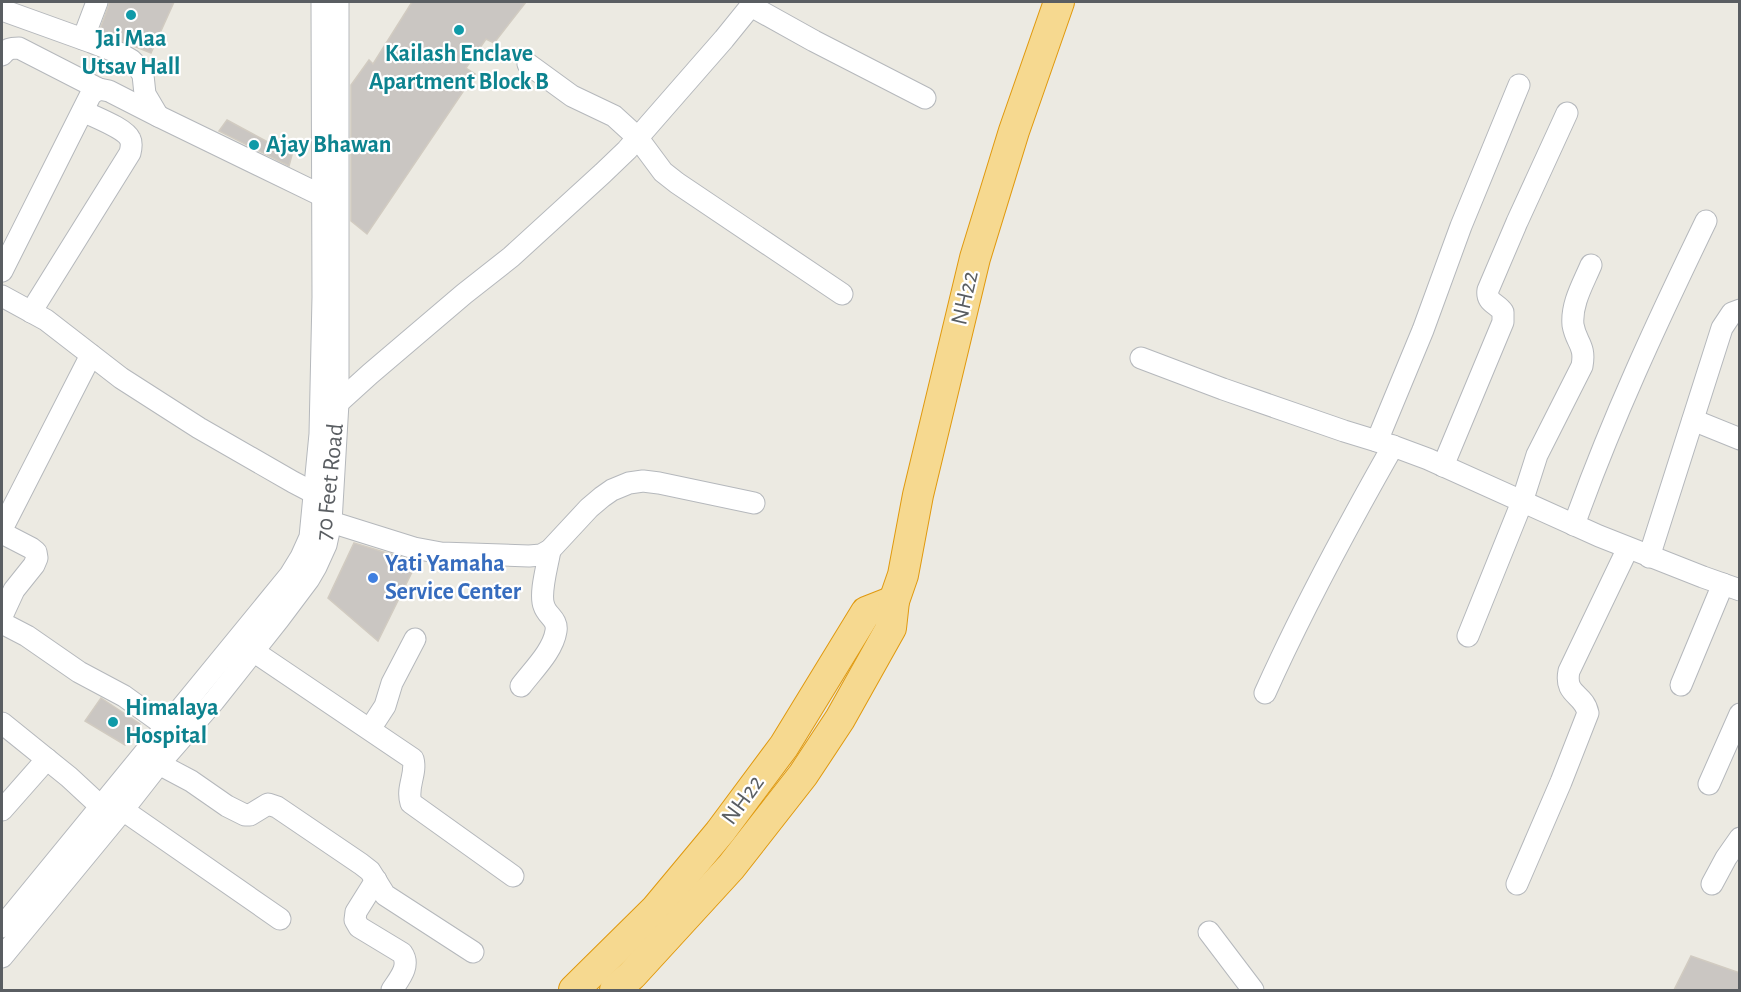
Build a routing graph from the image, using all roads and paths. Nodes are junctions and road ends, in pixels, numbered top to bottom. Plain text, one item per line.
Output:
1 (97, 2) edge
2 (322, 2) edge
3 (338, 2) edge
4 (1059, 2) edge
5 (752, 4) edge
6 (2, 10) edge
7 (83, 39) junction
8 (2, 55) edge
9 (528, 64) dead end
10 (1520, 85) dead end
11 (99, 89) junction
12 (925, 98) dead end
13 (83, 111) junction
14 (1567, 113) dead end
15 (158, 116) junction
16 (637, 138) junction
17 (330, 200) junction
18 (1706, 221) dead end
19 (1591, 265) dead end
20 (2, 271) edge
21 (843, 294) dead end
22 (2, 296) edge
23 (1740, 310) edge
24 (31, 312) junction
25 (91, 355) junction
26 (1141, 357) dead end
27 (329, 409) junction
28 (1693, 420) junction
29 (1740, 439) edge
30 (1385, 443) junction
31 (1443, 466) junction
32 (323, 494) junction
33 (1522, 502) junction
34 (754, 503) dead end
35 (331, 522) junction
36 (1574, 525) junction
37 (2, 531) edge
38 (1628, 548) junction
39 (550, 550) junction
40 (1649, 556) junction
41 (1731, 587) edge
42 (894, 601) junction
43 (2, 616) edge
44 (2, 623) edge
45 (1468, 636) dead end
46 (415, 639) dead end
47 (253, 651) junction
48 (1681, 685) dead end
49 (521, 686) dead end
50 (1265, 693) dead end
51 (206, 694) junction
52 (1740, 714) edge
53 (2, 723) edge
54 (167, 726) junction
55 (370, 729) junction
56 (47, 759) junction
57 (159, 764) junction
58 (1709, 784) dead end
59 (2, 810) edge
60 (113, 812) junction
61 (1740, 838) edge
62 (513, 876) dead end
63 (376, 880) junction
64 (1517, 884) dead end
65 (1712, 884) dead end
66 (280, 920) dead end
67 (2, 927) edge
68 (1209, 932) dead end
69 (473, 952) dead end
70 (2, 957) edge
71 (392, 990) edge
72 (574, 990) edge
73 (615, 990) edge
74 (1253, 990) edge

1 - 7 street
2 - 17 street, 70 Feet Road
3 - 17 street, 70 Feet Road
4 - 42 highway, NH22
5 - 12 street
5 - 16 street
6 - 7 street
7 - 15 street
8 - 11 street
9 - 16 street
10 - 30 street
11 - 13 street
11 - 15 street
13 - 20 street
13 - 24 street
14 - 31 street
15 - 17 street
16 - 21 street
16 - 27 street
17 - 27 street, 70 Feet Road
18 - 36 street
19 - 33 street
22 - 24 street
23 - 28 street
24 - 25 street
25 - 32 street
25 - 37 street
26 - 30 street
27 - 32 street, 70 Feet Road
28 - 29 street
28 - 40 street
30 - 31 street
30 - 50 street
31 - 33 street
32 - 35 street, 70 Feet Road
32 - 51 street, 70 Feet Road
33 - 36 street
33 - 45 street
34 - 39 street
35 - 39 street
35 - 47 street, 70 Feet Road
36 - 38 street
37 - 43 street
38 - 40 street
38 - 64 street
39 - 49 street
40 - 41 street
41 - 48 street
42 - 72 highway, NH22
42 - 73 highway, NH22
44 - 54 street
46 - 55 street
47 - 51 street, 70 Feet Road
47 - 55 street
51 - 54 street, 70 Feet Road
51 - 57 street, 70 Feet Road
52 - 58 street
53 - 56 street
54 - 60 street, 70 Feet Road
55 - 62 street
56 - 59 street
56 - 60 street
57 - 60 street, 70 Feet Road
57 - 63 street
60 - 66 street
60 - 67 street, 70 Feet Road
60 - 70 street, 70 Feet Road
61 - 65 street
63 - 69 street
63 - 71 street
68 - 74 street

